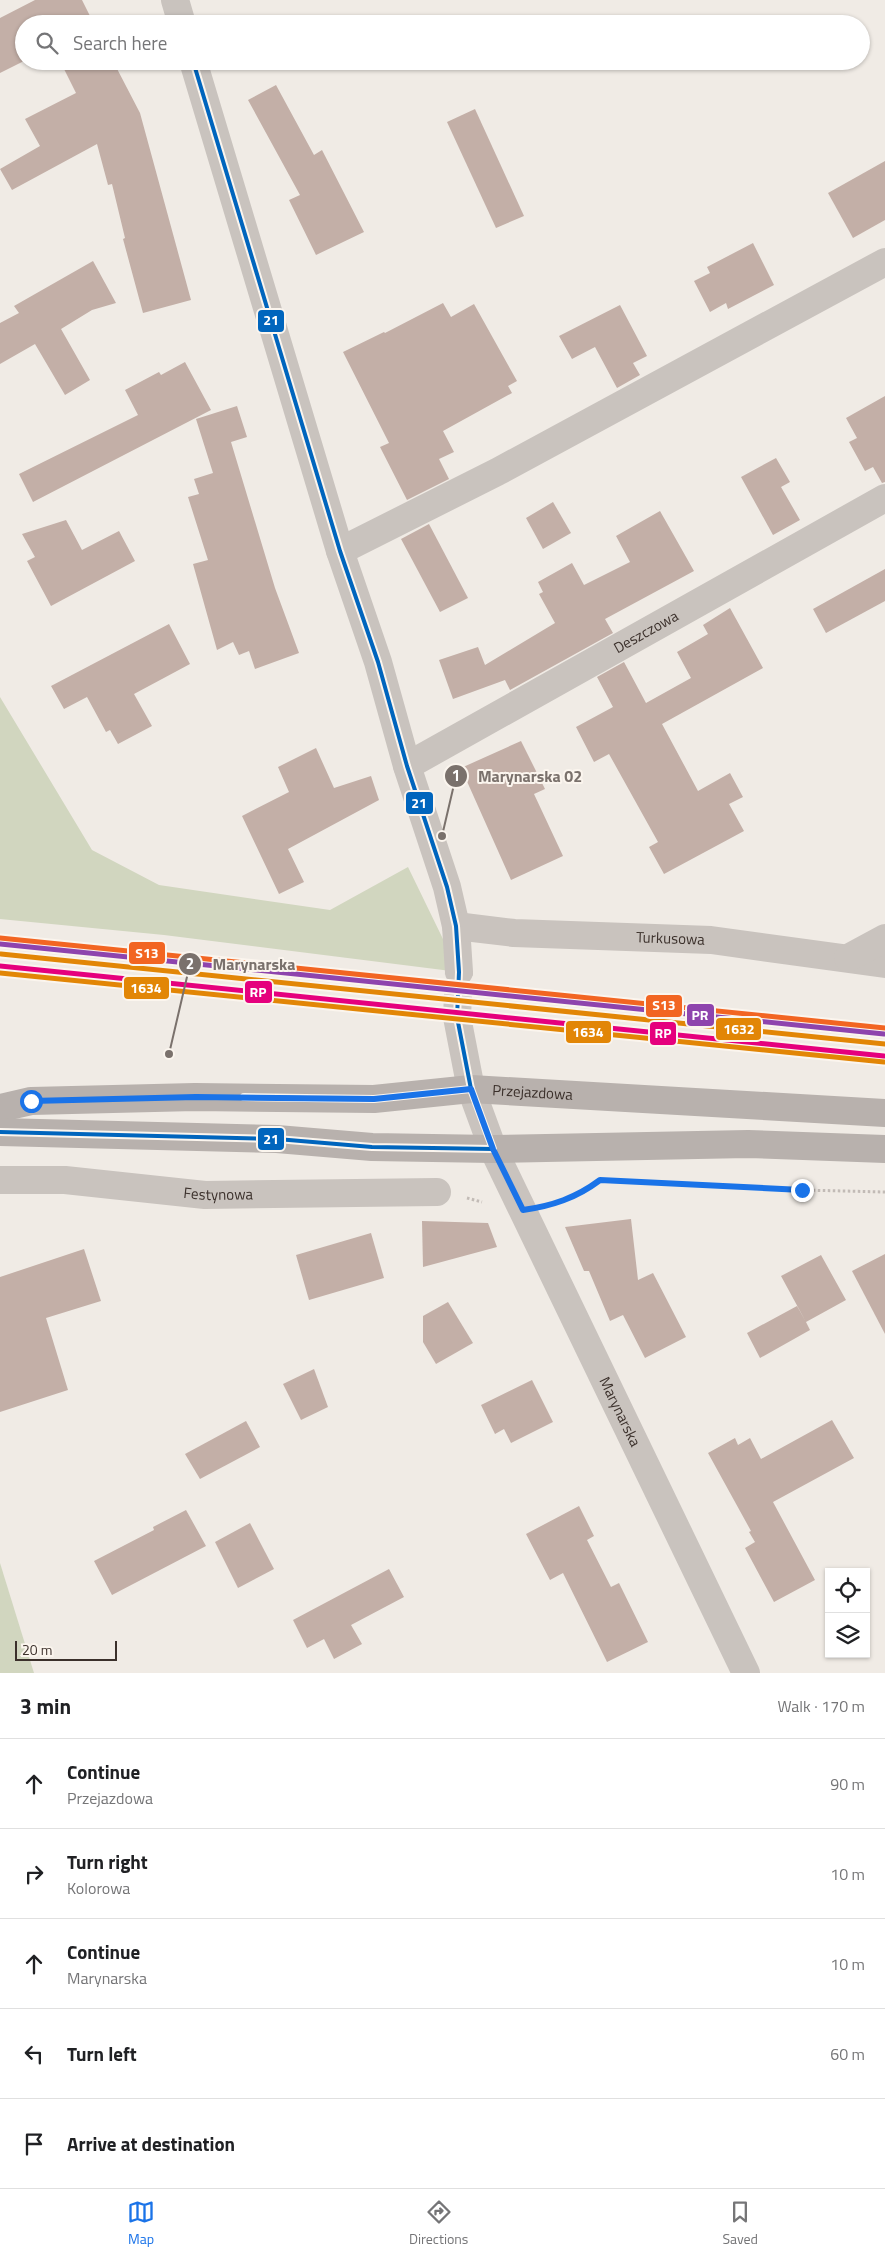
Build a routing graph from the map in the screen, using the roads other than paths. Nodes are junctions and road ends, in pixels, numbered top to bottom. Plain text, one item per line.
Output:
1 (175, 0) edge
2 (179, 15) edge
3 (196, 70) edge
4 (885, 262) edge
5 (885, 498) edge
6 (340, 551) junction
7 (407, 766) junction
8 (456, 926) junction
9 (885, 938) edge
10 (848, 958) junction
11 (885, 964) edge
12 (459, 972) tunnel mouth
13 (457, 1017) tunnel mouth
14 (471, 1089) junction
15 (0, 1108) edge
16 (885, 1113) edge
17 (0, 1132) edge
18 (493, 1149) junction
19 (885, 1150) edge
20 (0, 1180) edge
21 (437, 1192) road end
22 (746, 1673) edge

1 - 2 street
3 - 6 street
4 - 6 street
5 - 7 street, Deszczowa
6 - 7 street
7 - 8 street
8 - 10 street, Turkusowa
8 - 12 street
9 - 10 street
10 - 11 street, Turkusowa
13 - 14 street, Marynarska
14 - 15 main road, Przejazdowa
14 - 16 main road, Przejazdowa
14 - 18 street, Marynarska
17 - 18 main road
18 - 19 main road
18 - 22 street, Marynarska
20 - 21 street, Festynowa

